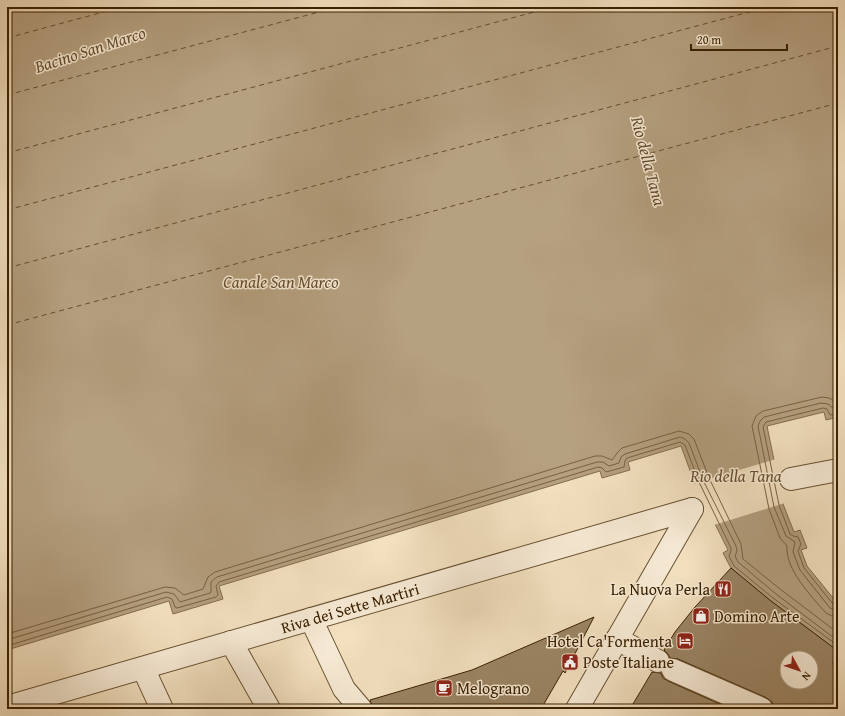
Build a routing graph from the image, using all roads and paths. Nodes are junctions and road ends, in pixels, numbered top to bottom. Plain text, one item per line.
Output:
1 (838, 470) edge
2 (791, 479) dead end
3 (311, 619) junction
4 (617, 639) junction
5 (231, 642) junction
6 (143, 668) junction
7 (7, 707) edge
8 (162, 709) edge
9 (269, 709) edge
10 (361, 709) edge
11 (577, 709) edge
12 (762, 709) edge

1 - 2 street
3 - 4 street, Riva dei Sette Martiri
3 - 5 street, Riva dei Sette Martiri
3 - 10 street
4 - 11 street
4 - 12 street
5 - 6 street, Riva dei Sette Martiri
5 - 9 street
6 - 7 street, Riva dei Sette Martiri
6 - 8 street

